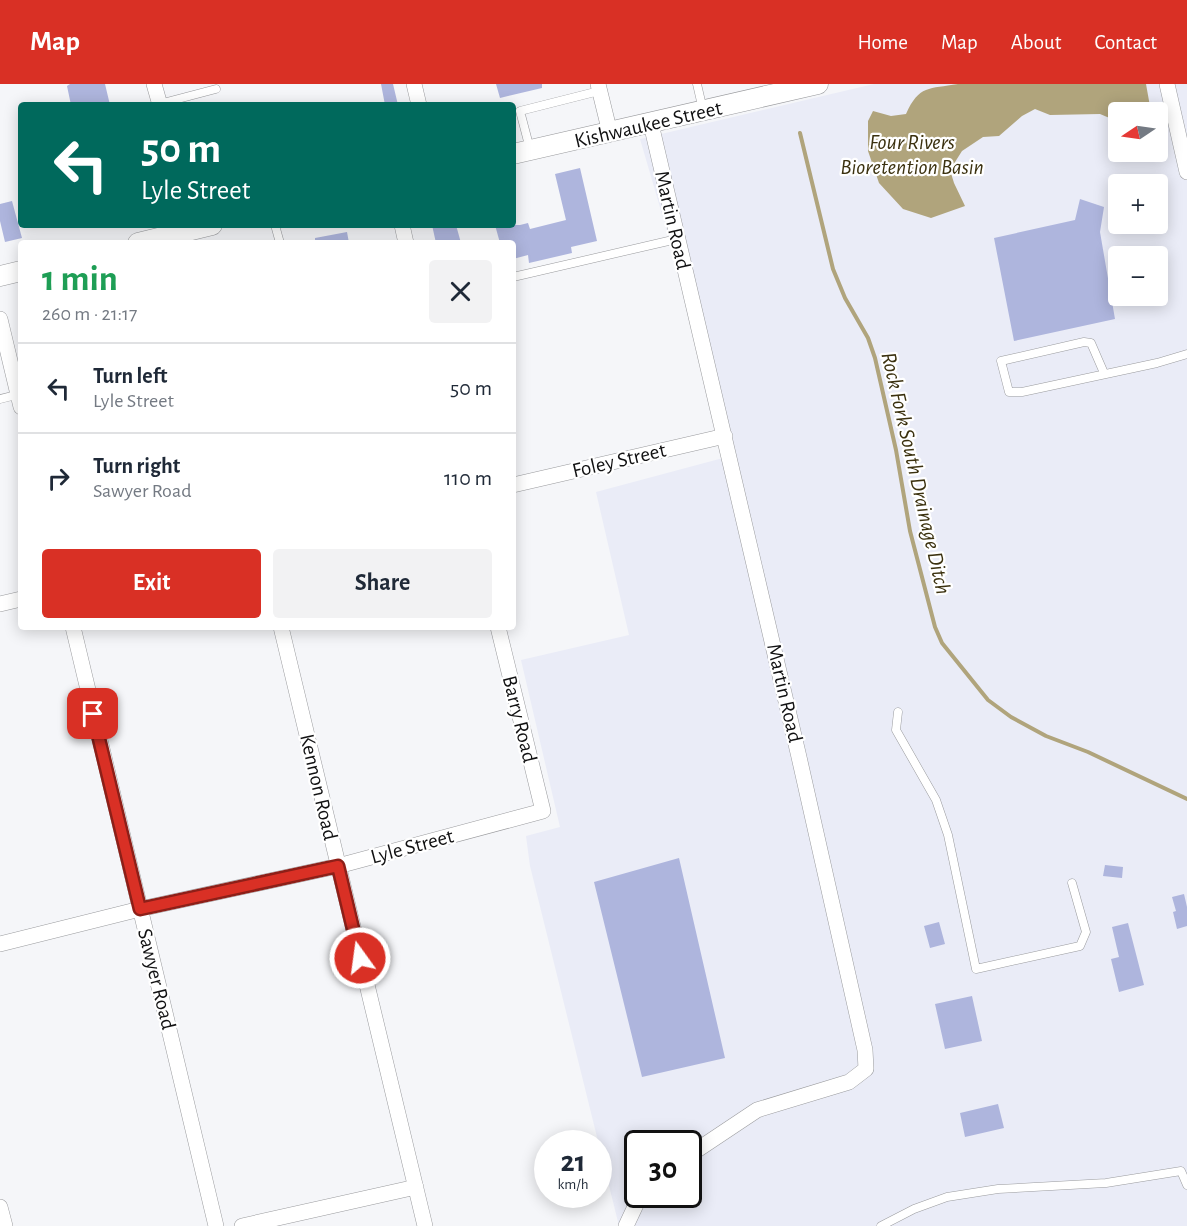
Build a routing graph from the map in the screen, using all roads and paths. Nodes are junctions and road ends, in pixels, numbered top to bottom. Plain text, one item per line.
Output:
1 (154, 84) edge
2 (414, 84) edge
3 (697, 84) edge
4 (818, 84) edge
5 (1167, 84) edge
6 (599, 87) edge
7 (787, 87) edge
8 (216, 89) dead end
9 (159, 102) edge
10 (170, 102) edge
11 (418, 102) edge
12 (703, 111) junction
13 (651, 124) junction
14 (610, 133) junction
15 (522, 152) edge
16 (1187, 172) edge
17 (190, 233) edge
18 (677, 239) junction
19 (154, 240) edge
20 (18, 272) edge
21 (0, 276) edge
22 (516, 276) edge
23 (0, 319) edge
24 (1187, 354) edge
25 (1104, 373) junction
26 (18, 390) edge
27 (18, 398) edge
28 (0, 399) edge
29 (725, 436) junction
30 (516, 484) edge
31 (18, 600) edge
32 (0, 604) edge
33 (74, 630) edge
34 (283, 630) edge
35 (499, 630) edge
36 (898, 712) dead end
37 (543, 811) joint
38 (338, 866) junction
39 (1072, 883) dead end
40 (140, 909) junction
41 (0, 944) edge
42 (702, 1147) edge
43 (1187, 1185) edge
44 (416, 1187) junction
45 (0, 1207) edge
46 (634, 1208) edge
47 (628, 1222) edge
48 (4, 1226) edge
49 (216, 1226) edge
50 (242, 1226) edge
51 (425, 1226) edge
52 (881, 1226) edge

1 - 9 street
2 - 11 street
3 - 12 lane
4 - 7 street, Kishwaukee Street
5 - 16 street
6 - 14 street
6 - 15 lane
7 - 12 street, Kishwaukee Street
8 - 10 lane
12 - 13 street, Kishwaukee Street
13 - 14 street, Kishwaukee Street
13 - 18 street, Martin Road
14 - 15 street, Kishwaukee Street
17 - 19 street
18 - 22 lane
18 - 29 street, Martin Road
20 - 21 street
23 - 26 street
24 - 25 lane
25 - 25 lane
27 - 28 lane
29 - 30 street, Foley Street
29 - 42 street, Martin Road
31 - 32 street
33 - 40 street, Sawyer Road
34 - 38 street, Kennon Road
35 - 37 street, Barry Road
36 - 39 lane
37 - 38 street, Lyle Street
38 - 40 street, Lyle Street
38 - 44 street, Kennon Road
40 - 41 street, Lyle Street
40 - 49 street, Sawyer Road
43 - 52 lane
44 - 50 street
44 - 51 street, Kennon Road
45 - 48 street
46 - 47 street

